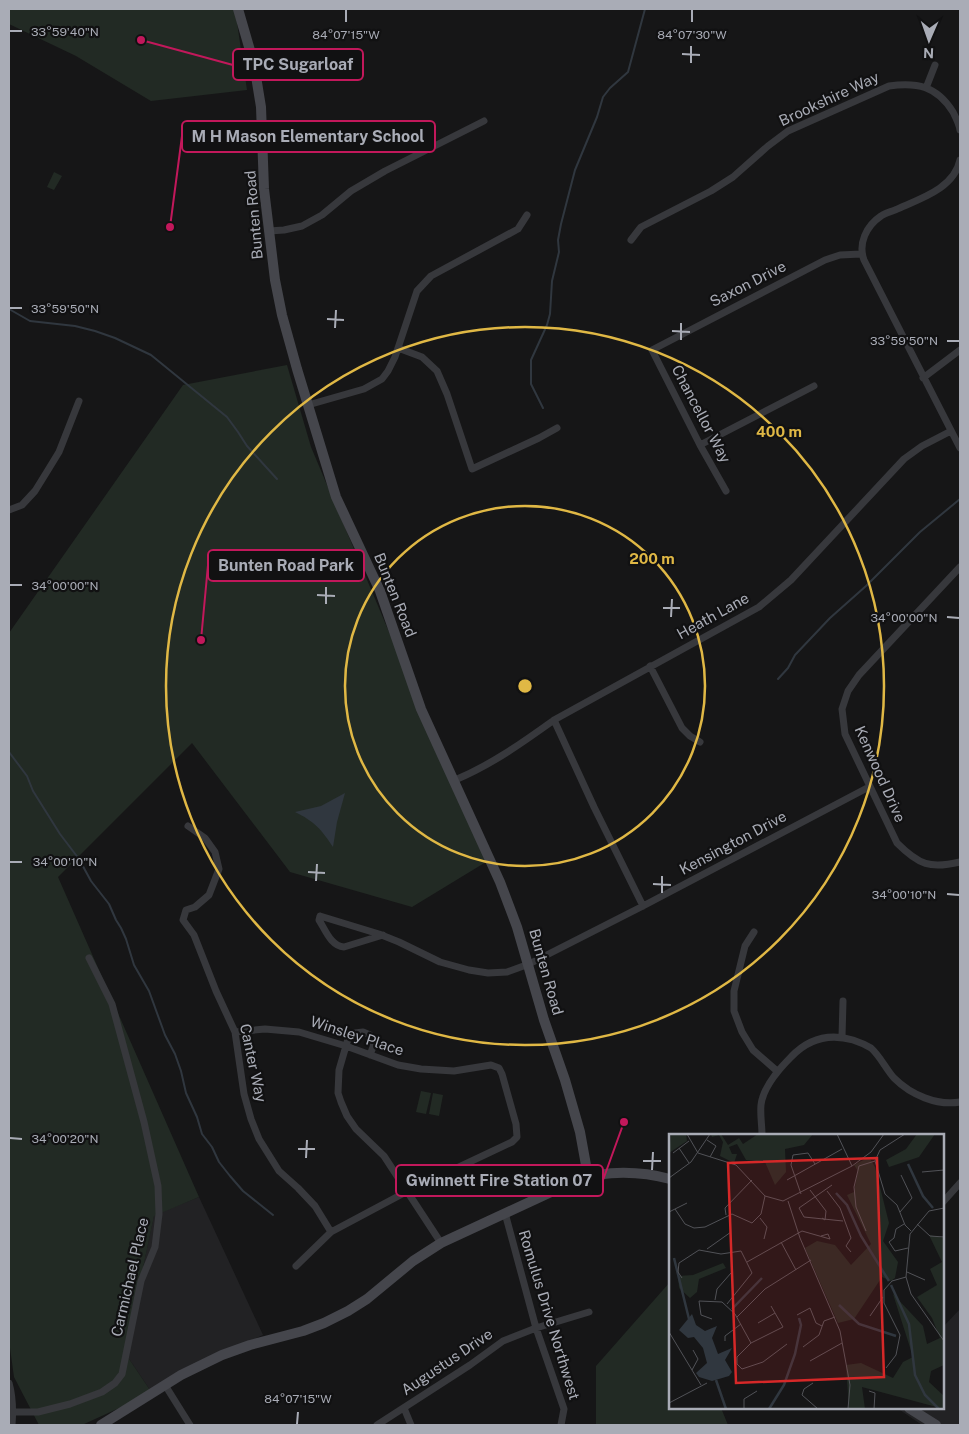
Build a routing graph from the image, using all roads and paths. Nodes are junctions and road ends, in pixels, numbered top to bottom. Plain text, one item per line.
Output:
1 (238, 9) edge
2 (935, 65) dead end
3 (926, 88) junction
4 (484, 121) dead end
5 (960, 130) edge
6 (960, 160) edge
7 (527, 215) dead end
8 (269, 231) junction
9 (631, 240) dead end
10 (861, 254) junction
11 (398, 348) junction
12 (652, 350) joint
13 (960, 350) edge
14 (924, 378) junction
15 (814, 386) dead end
16 (79, 401) dead end
17 (308, 405) junction
18 (557, 428) dead end
19 (951, 431) junction
20 (700, 445) junction
21 (960, 448) edge
22 (726, 491) dead end
23 (9, 510) edge
24 (960, 567) edge
25 (650, 666) junction
26 (554, 720) junction
27 (700, 742) dead end
28 (454, 780) junction
29 (869, 787) junction
30 (188, 826) dead end
31 (960, 862) edge
32 (643, 906) junction
33 (754, 932) dead end
34 (383, 935) junction
35 (89, 958) dead end
36 (528, 964) junction
37 (843, 1001) dead end
38 (235, 1032) junction
39 (842, 1037) junction
40 (346, 1046) junction
41 (370, 1055) junction
42 (777, 1071) junction
43 (960, 1102) edge
44 (762, 1134) edge
45 (588, 1176) junction
46 (669, 1179) edge
47 (960, 1184) edge
48 (406, 1192) junction
49 (944, 1201) edge
50 (505, 1213) junction
51 (331, 1232) junction
52 (441, 1243) junction
53 (296, 1266) dead end
54 (589, 1312) dead end
55 (536, 1328) junction
56 (9, 1383) edge
57 (165, 1385) junction
58 (404, 1408) junction
59 (910, 1409) edge
60 (12, 1412) junction
61 (12, 1425) edge
62 (100, 1425) edge
63 (190, 1425) edge
64 (377, 1425) edge
65 (411, 1425) edge
66 (560, 1425) edge
67 (936, 1425) edge

1 - 8 street, Bunten Road
2 - 3 street
3 - 5 street, Brookshire Way
3 - 9 street, Brookshire Way
4 - 8 street
6 - 10 street
7 - 11 street
8 - 17 street, Bunten Road
10 - 12 street, Saxon Drive
10 - 14 street
11 - 17 street
11 - 18 street
12 - 20 street, Chancellor Way
13 - 14 street
14 - 19 street
15 - 20 street
16 - 23 street
17 - 28 street, Bunten Road
19 - 21 street
19 - 25 street, Heath Lane
20 - 22 street, Chancellor Way
24 - 29 street, Kenwood Drive
25 - 26 street, Heath Lane
25 - 27 street
26 - 28 street, Heath Lane
26 - 32 street
28 - 36 street, Bunten Road
29 - 31 street, Kenwood Drive
29 - 32 street, Kensington Drive
30 - 38 street, Canter Way
32 - 36 street, Kensington Drive
33 - 42 street
34 - 34 street, Kensington Drive
34 - 36 street, Kensington Drive
35 - 60 street, Carmichael Place
36 - 45 street, Bunten Road
37 - 39 street
38 - 40 street, Winsley Place
38 - 51 street, Canter Way
39 - 42 street
39 - 43 street
40 - 41 street, Winsley Place
40 - 41 street
40 - 48 street
41 - 48 street, Winsley Place
42 - 44 street
45 - 46 street
45 - 50 street
47 - 49 street
48 - 51 street, Winsley Place
48 - 52 street
50 - 52 street
50 - 55 street, Romulus Drive Northwest
51 - 53 street, Winsley Place
52 - 57 street
54 - 55 street, Augustus Drive
55 - 58 street, Augustus Drive
55 - 66 street, Romulus Drive Northwest
56 - 60 street
57 - 62 street
57 - 63 street
58 - 64 street, Augustus Drive
58 - 65 street
59 - 67 street
60 - 61 street

